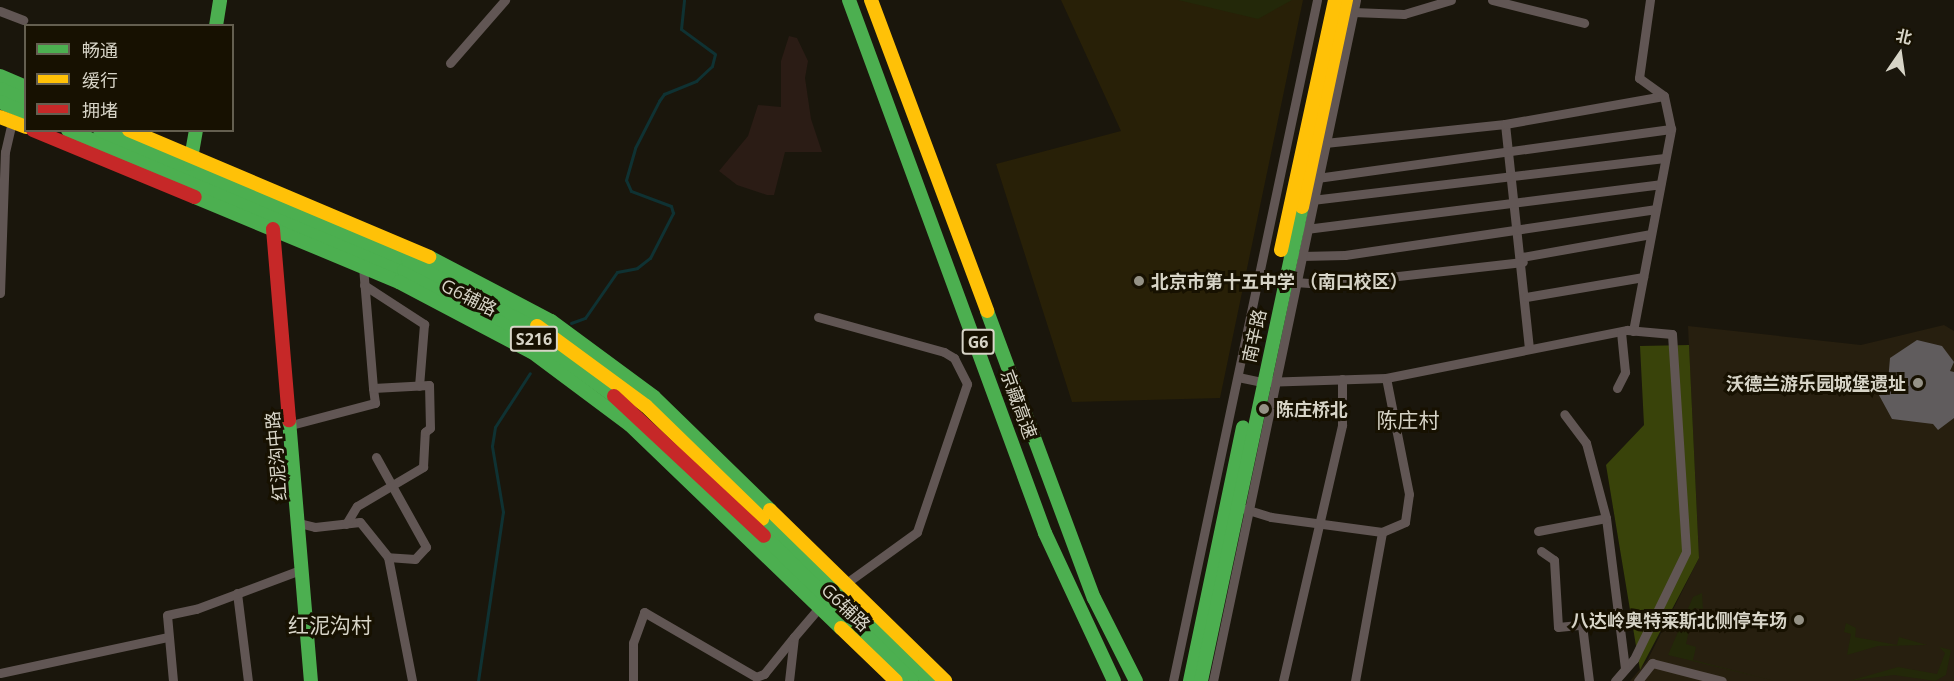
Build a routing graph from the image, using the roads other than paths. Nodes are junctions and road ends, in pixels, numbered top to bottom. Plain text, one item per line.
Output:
1 (220, 0) edge
2 (505, 0) edge
3 (849, 0) edge
4 (871, 0) edge
5 (1317, 0) edge
6 (1335, 0) edge
7 (1356, 0) edge
8 (1451, 0) edge
9 (1492, 0) edge
10 (1650, 0) edge
11 (1349, 6) edge
12 (0, 11) edge
13 (23, 20) dead end
14 (1584, 23) dead end
15 (216, 24) edge
16 (450, 63) dead end
17 (0, 76) edge
18 (24, 86) edge
19 (0, 89) edge
20 (1664, 96) junction
21 (24, 99) edge
22 (0, 102) edge
23 (24, 112) edge
24 (6, 119) edge
25 (1505, 124) junction
26 (24, 127) edge
27 (1671, 129) junction
28 (38, 132) edge
29 (73, 132) edge
30 (106, 132) edge
31 (133, 132) edge
32 (196, 132) edge
33 (1325, 143) junction
34 (1509, 150) junction
35 (1665, 158) junction
36 (190, 162) junction
37 (1512, 177) junction
38 (1317, 178) junction
39 (1660, 184) junction
40 (1312, 200) junction
41 (1516, 203) junction
42 (1656, 209) junction
43 (273, 229) junction
44 (1306, 229) junction
45 (1520, 229) junction
46 (1651, 234) junction
47 (1300, 256) junction
48 (1523, 259) junction
49 (363, 267) junction
50 (1643, 277) junction
51 (1295, 282) junction
52 (364, 285) junction
53 (0, 293) edge
54 (1526, 297) junction
55 (818, 316) dead end
56 (1633, 331) junction
57 (1621, 332) junction
58 (1529, 349) junction
59 (1238, 377) junction
60 (1386, 378) junction
61 (1342, 379) junction
62 (1264, 381) junction
63 (419, 386) junction
64 (374, 387) junction
65 (1617, 388) dead end
66 (1564, 414) dead end
67 (291, 426) junction
68 (376, 457) dead end
69 (393, 485) junction
70 (1243, 508) junction
71 (1606, 518) junction
72 (1321, 521) junction
73 (299, 523) junction
74 (346, 524) junction
75 (1538, 531) dead end
76 (1382, 532) junction
77 (1541, 550) dead end
78 (388, 557) junction
79 (303, 569) junction
80 (237, 593) junction
81 (833, 595) junction
82 (1619, 621) junction
83 (1582, 625) junction
84 (168, 637) junction
85 (794, 637) junction
86 (1625, 669) junction
87 (0, 674) edge
88 (754, 679) edge
89 (173, 681) edge
90 (248, 681) edge
91 (311, 681) edge
92 (412, 681) edge
93 (633, 681) edge
94 (789, 681) edge
95 (896, 681) edge
96 (912, 681) edge
97 (929, 681) edge
98 (945, 681) edge
99 (1114, 681) edge
100 (1136, 681) edge
101 (1173, 681) edge
102 (1190, 681) edge
103 (1201, 681) edge
104 (1213, 681) edge
105 (1284, 681) edge
106 (1355, 681) edge
107 (1589, 681) edge
108 (1615, 681) edge
109 (1638, 681) edge
110 (1722, 681) edge

1 - 15 main road
2 - 16 street
3 - 99 main road, 京藏高速 / G6
4 - 100 main road, 京藏高速 / G6
5 - 59 street
6 - 62 main road, 南辛路
7 - 11 street
8 - 11 street
9 - 14 street
10 - 20 street
11 - 33 street
11 - 62 main road, 南辛路
12 - 13 street
17 - 18 main road
19 - 21 main road
20 - 25 street
20 - 27 street
22 - 23 main road
24 - 26 main road
24 - 53 street
25 - 33 street
25 - 34 street
27 - 34 street
27 - 35 street
28 - 43 main road, G6辅路 / S216
29 - 81 main road, G6辅路 / S216
30 - 36 main road, G6辅路 / S216
31 - 36 main road, G6辅路 / S216
32 - 36 main road
33 - 38 street
34 - 37 street
34 - 38 street
35 - 37 street
35 - 39 street
36 - 81 main road, G6辅路 / S216
37 - 40 street
37 - 41 street
38 - 40 street
39 - 41 street
39 - 42 street
40 - 44 street
41 - 44 street
41 - 45 street
42 - 45 street
42 - 46 street
43 - 49 main road, G6辅路 / S216
43 - 67 main road, 红泥沟中路
44 - 47 street
45 - 47 street
45 - 48 street
46 - 48 street
46 - 50 street
47 - 51 street
48 - 51 street
48 - 54 street
49 - 52 street
49 - 81 main road, G6辅路 / S216
50 - 54 street
50 - 56 street
51 - 62 street
52 - 63 street
52 - 64 street
54 - 58 street
55 - 81 street
56 - 57 street
56 - 86 street
57 - 58 street
57 - 65 street
58 - 60 street
59 - 62 street
59 - 101 street
60 - 61 street
60 - 76 street
61 - 62 street
61 - 72 street
62 - 70 main road, 南辛路
62 - 102 main road, 南辛路
63 - 64 street
63 - 69 street
64 - 67 street
66 - 71 street
67 - 73 main road, 红泥沟中路
68 - 69 street
69 - 74 street
69 - 78 street
70 - 72 street
70 - 103 main road, 南辛路
70 - 104 street
71 - 75 street
71 - 82 street
72 - 76 street
72 - 105 street
73 - 74 street
73 - 79 main road, 红泥沟中路
74 - 78 street
76 - 106 street
77 - 83 street
78 - 92 street
79 - 80 street
79 - 91 main road, 红泥沟中路
80 - 84 street
80 - 90 street
81 - 85 street
81 - 95 main road, G6辅路 / S216
81 - 96 main road, G6辅路 / S216
81 - 97 main road, G6辅路 / S216
81 - 98 main road, G6辅路 / S216
82 - 83 street
82 - 86 street
83 - 107 street
84 - 87 street
84 - 89 street
85 - 88 street
85 - 94 street
86 - 108 street
88 - 93 street
109 - 110 street

